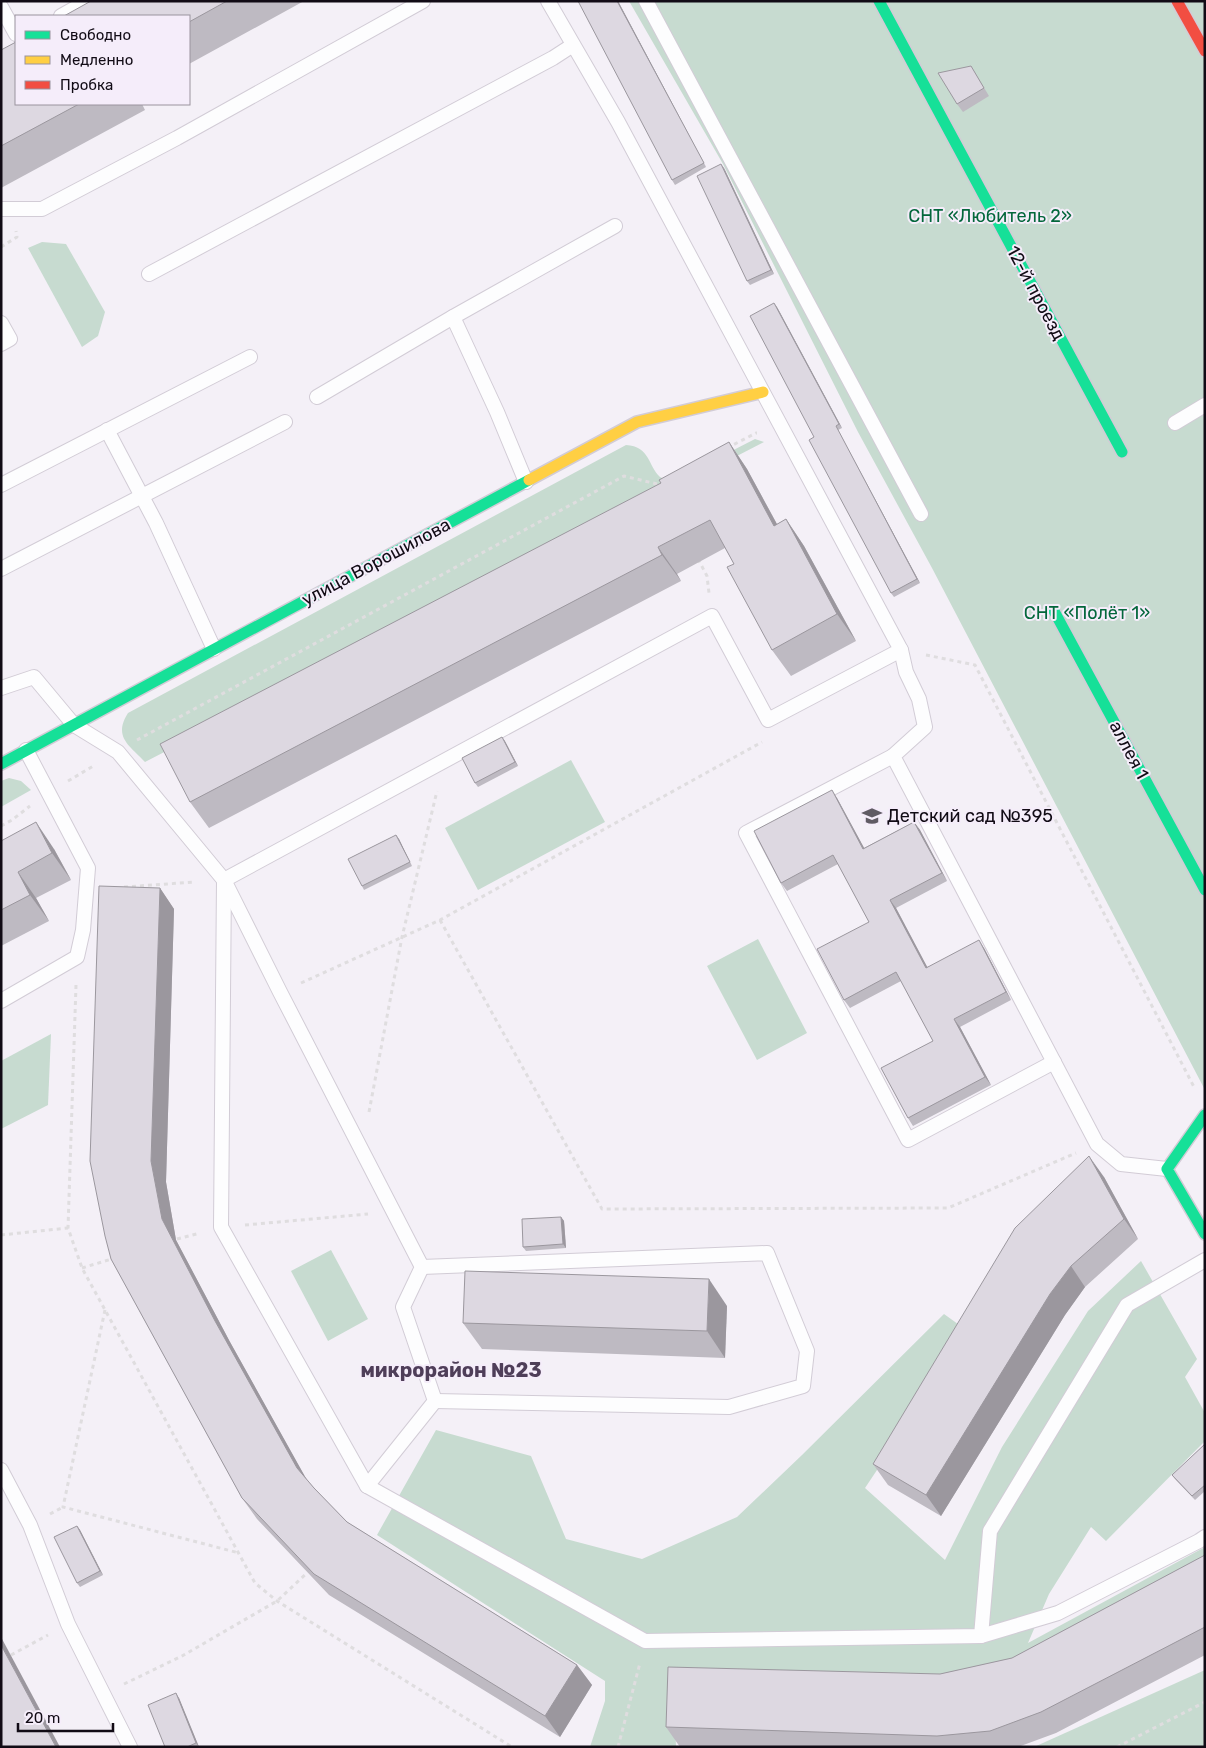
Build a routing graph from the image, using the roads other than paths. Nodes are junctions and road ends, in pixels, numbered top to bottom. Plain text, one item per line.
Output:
1 (88, 1) edge
2 (423, 1) edge
3 (548, 1) edge
4 (646, 1) edge
5 (879, 1) edge
6 (1177, 1) edge
7 (1, 7) edge
8 (63, 15) edge
9 (15, 32) edge
10 (573, 45) junction
11 (1205, 51) edge
12 (1, 209) edge
13 (615, 226) dead end
14 (149, 274) dead end
15 (453, 317) junction
16 (1, 323) edge
17 (1, 344) edge
18 (250, 357) dead end
19 (763, 392) junction
20 (317, 397) dead end
21 (1205, 405) edge
22 (285, 422) dead end
23 (1176, 423) dead end
24 (107, 430) junction
25 (1122, 452) dead end
26 (526, 482) junction
27 (1, 485) edge
28 (141, 496) junction
29 (921, 514) dead end
30 (1, 569) edge
31 (1054, 611) dead end
32 (214, 649) junction
33 (901, 650) junction
34 (1, 688) edge
35 (74, 725) junction
36 (26, 750) junction
37 (894, 756) junction
38 (1, 764) edge
39 (224, 880) junction
40 (1205, 890) edge
41 (1, 1001) edge
42 (1054, 1062) junction
43 (1205, 1115) edge
44 (1167, 1169) junction
45 (1205, 1234) edge
46 (1205, 1260) edge
47 (422, 1267) junction
48 (435, 1401) junction
49 (1, 1470) edge
50 (367, 1486) junction
51 (1205, 1537) edge
52 (981, 1636) junction
53 (130, 1747) edge

1 - 8 lane
2 - 12 lane
3 - 10 lane
4 - 29 lane
5 - 25 street, 12-й проезд
6 - 11 street
7 - 9 lane
10 - 14 lane
10 - 19 lane
13 - 15 lane
15 - 20 lane
15 - 26 lane
16 - 17 lane
18 - 24 lane
19 - 26 street, улица Ворошилова
19 - 33 lane
21 - 23 lane
22 - 28 lane
24 - 27 lane
24 - 28 lane
26 - 32 street, улица Ворошилова
28 - 30 lane
28 - 32 lane
31 - 40 street, аллея 1
32 - 35 street, улица Ворошилова
33 - 37 lane
33 - 39 lane
34 - 35 lane
35 - 36 street, улица Ворошилова
35 - 39 lane
36 - 38 street, улица Ворошилова
36 - 41 lane
37 - 42 lane
37 - 42 lane
39 - 47 lane
39 - 50 lane
42 - 44 lane
43 - 44 street
44 - 45 street
46 - 52 lane
47 - 48 lane
47 - 48 lane
48 - 50 lane
49 - 53 lane
50 - 52 lane
51 - 52 lane

